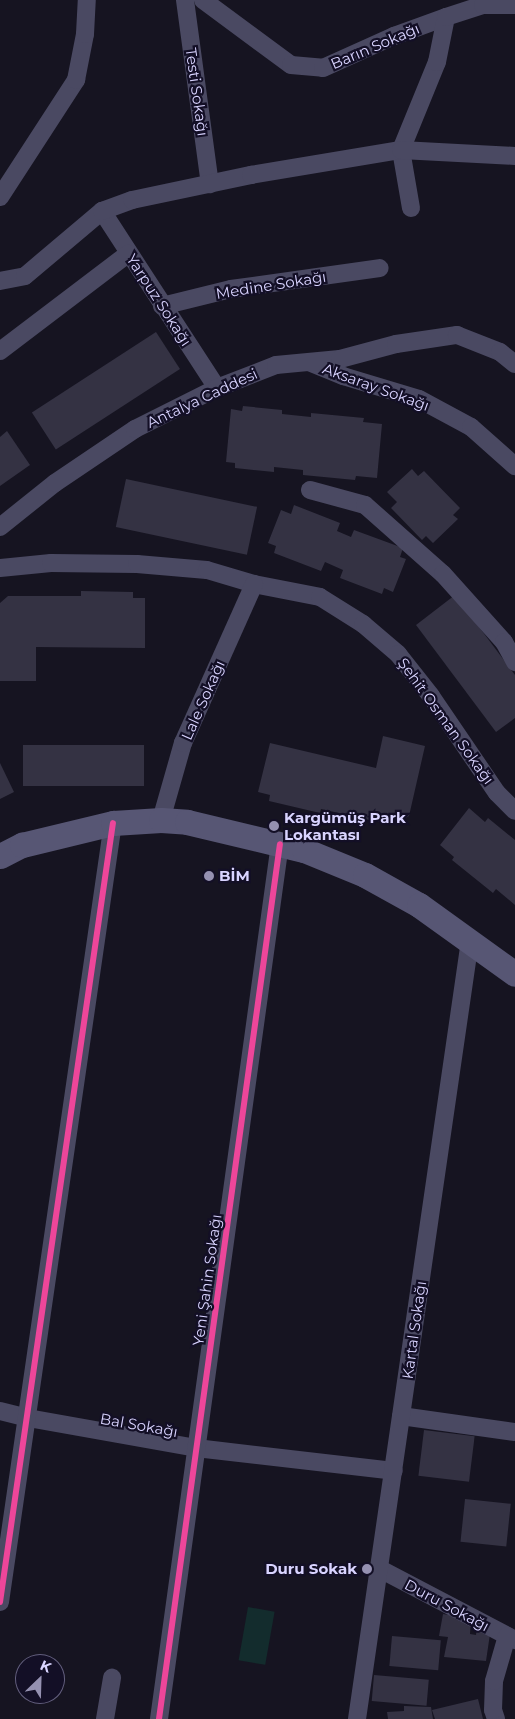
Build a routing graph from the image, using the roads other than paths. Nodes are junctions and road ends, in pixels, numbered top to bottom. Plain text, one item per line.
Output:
1 (88, 0) edge
2 (185, 0) edge
3 (203, 0) edge
4 (515, 5) edge
5 (446, 17) junction
6 (401, 150) junction
7 (515, 156) edge
8 (210, 184) junction
9 (0, 197) edge
10 (410, 208) dead end
11 (102, 211) junction
12 (128, 254) junction
13 (380, 268) dead end
14 (0, 281) edge
15 (162, 306) junction
16 (0, 352) edge
17 (309, 362) junction
18 (515, 364) edge
19 (217, 388) junction
20 (515, 466) edge
21 (310, 490) dead end
22 (0, 526) edge
23 (0, 568) edge
24 (254, 584) junction
25 (515, 662) edge
26 (515, 811) edge
27 (161, 820) junction
28 (113, 823) junction
29 (280, 844) junction
30 (0, 856) edge
31 (470, 942) junction
32 (515, 974) edge
33 (0, 1410) edge
34 (402, 1416) junction
35 (28, 1418) junction
36 (515, 1432) edge
37 (196, 1448) junction
38 (394, 1471) junction
39 (380, 1569) junction
40 (0, 1602) edge
41 (511, 1638) edge
42 (112, 1678) dead end
43 (359, 1711) edge
44 (105, 1719) edge
45 (159, 1719) edge
46 (369, 1719) edge
47 (496, 1719) edge

1 - 9 street
2 - 8 street, Testi Sokağı
3 - 5 street, Barın Sokağı
4 - 5 street, Barın Sokağı
5 - 6 street, Barın Sokağı
6 - 7 street
6 - 8 street
6 - 10 street
8 - 11 street
11 - 12 street, Yarpuz Sokağı
11 - 14 street
12 - 15 street, Yarpuz Sokağı
12 - 16 street
13 - 15 street, Medine Sokağı
15 - 19 street, Yarpuz Sokağı
17 - 18 street, Antalya Caddesi
17 - 19 street, Antalya Caddesi
17 - 20 street, Aksaray Sokağı
19 - 22 street, Antalya Caddesi
21 - 25 street
23 - 24 street, Şehit Osman Sokağı
24 - 26 street, Şehit Osman Sokağı
24 - 27 street, Lale Sokağı
27 - 28 main road
27 - 29 main road
28 - 30 main road
28 - 35 street
29 - 31 main road
29 - 37 street, Yeni Şahin Sokağı
31 - 32 main road
31 - 34 street, Kartal Sokağı
33 - 35 street, Bal Sokağı
34 - 36 street
34 - 38 street, Kartal Sokağı
35 - 37 street, Bal Sokağı
35 - 40 street
37 - 38 street, Bal Sokağı
37 - 45 street, Yeni Şahin Sokağı
38 - 39 street, Kartal Sokağı
39 - 41 street, Duru Sokağı
39 - 43 street, Kartal Sokağı
41 - 47 street
42 - 44 street
43 - 46 street

